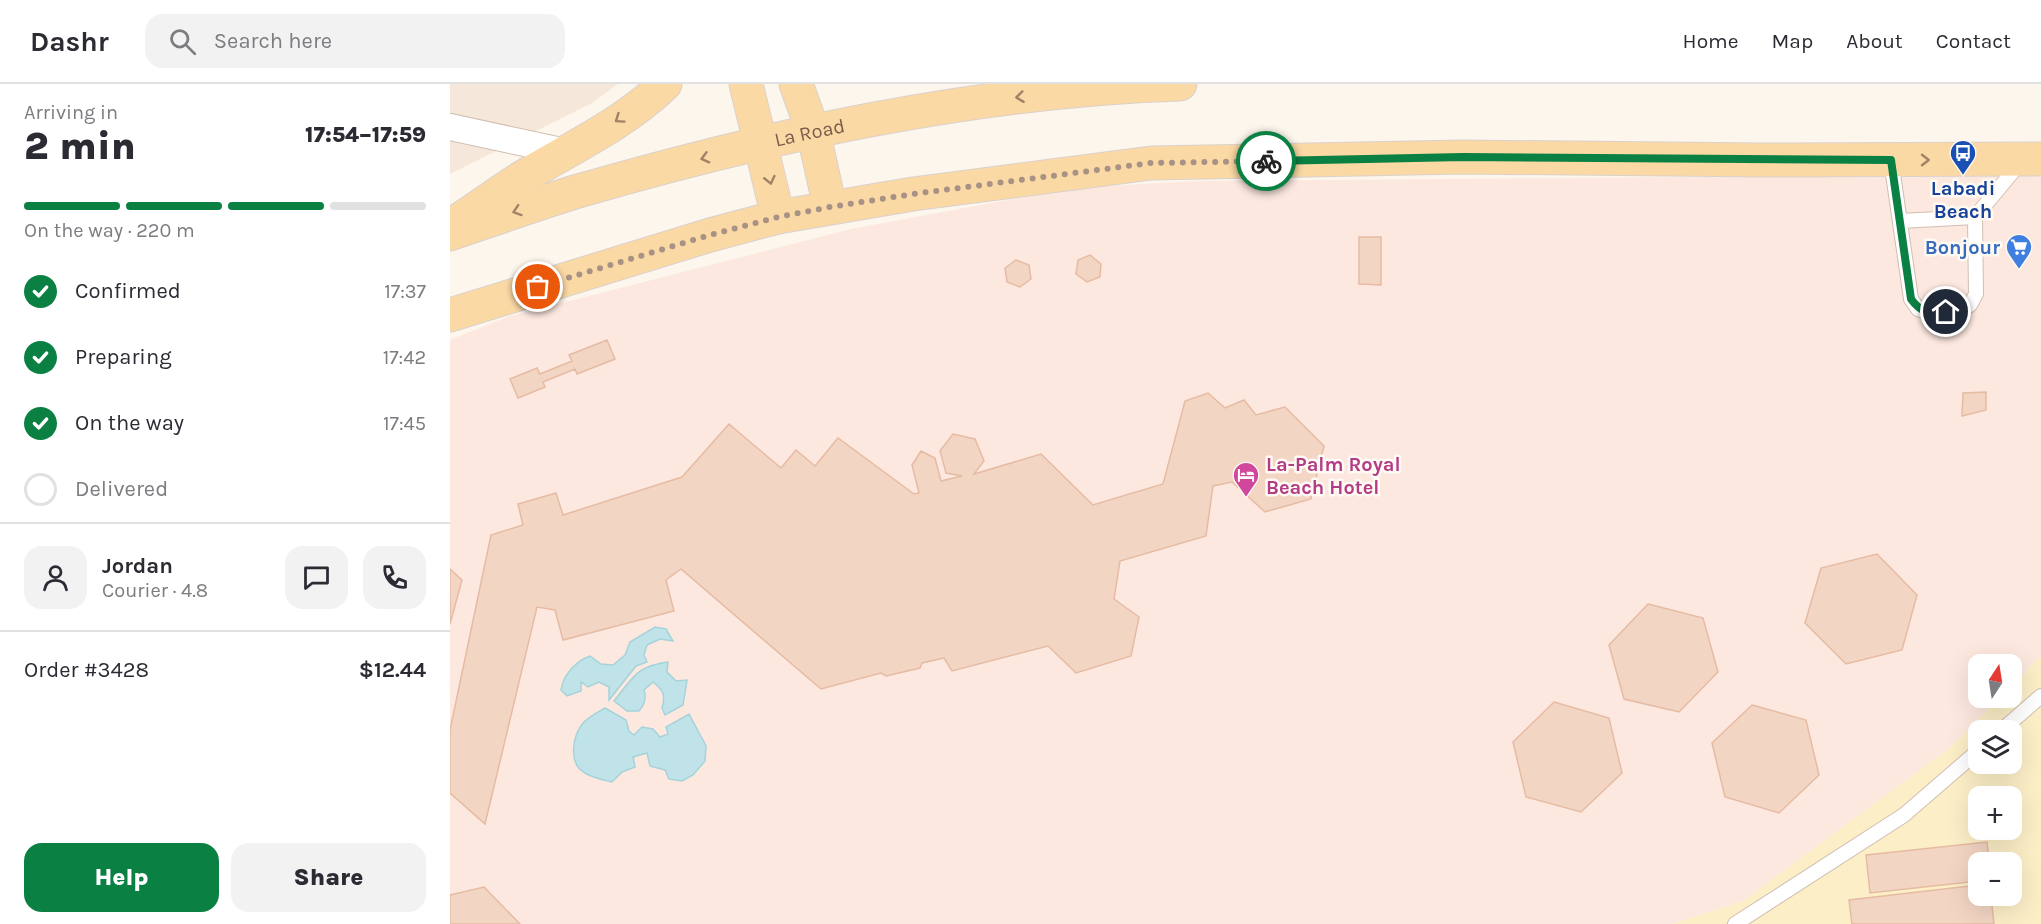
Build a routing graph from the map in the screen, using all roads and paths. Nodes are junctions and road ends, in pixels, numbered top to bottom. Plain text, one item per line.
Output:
1 (665, 84) edge
2 (746, 84) edge
3 (795, 84) edge
4 (1180, 84) edge
5 (1115, 85) edge
6 (450, 128) edge
7 (813, 131) junction
8 (761, 142) junction
9 (566, 152) junction
10 (2032, 159) edge
11 (1891, 160) junction
12 (830, 207) junction
13 (778, 217) junction
14 (1975, 217) junction
15 (1900, 221) junction
16 (450, 226) edge
17 (450, 234) edge
18 (450, 315) edge
19 (2041, 696) edge
20 (2013, 720) edge
21 (1968, 760) edge
22 (1735, 924) edge

1 -> 9 main road
2 - 8 main road
3 - 7 main road
4 - 5 main road, La Road
5 -> 7 main road, La Road
6 - 9 street
7 - 8 main road, La Road
7 - 12 main road
8 -> 13 main road
8 -> 17 main road, La Road
9 - 16 main road
11 -> 10 main road
10 - 14 lane
11 - 12 main road
11 - 15 lane
12 - 13 main road
13 - 18 main road
14 - 15 lane
14 - 15 lane
19 - 20 lane
21 - 22 lane

